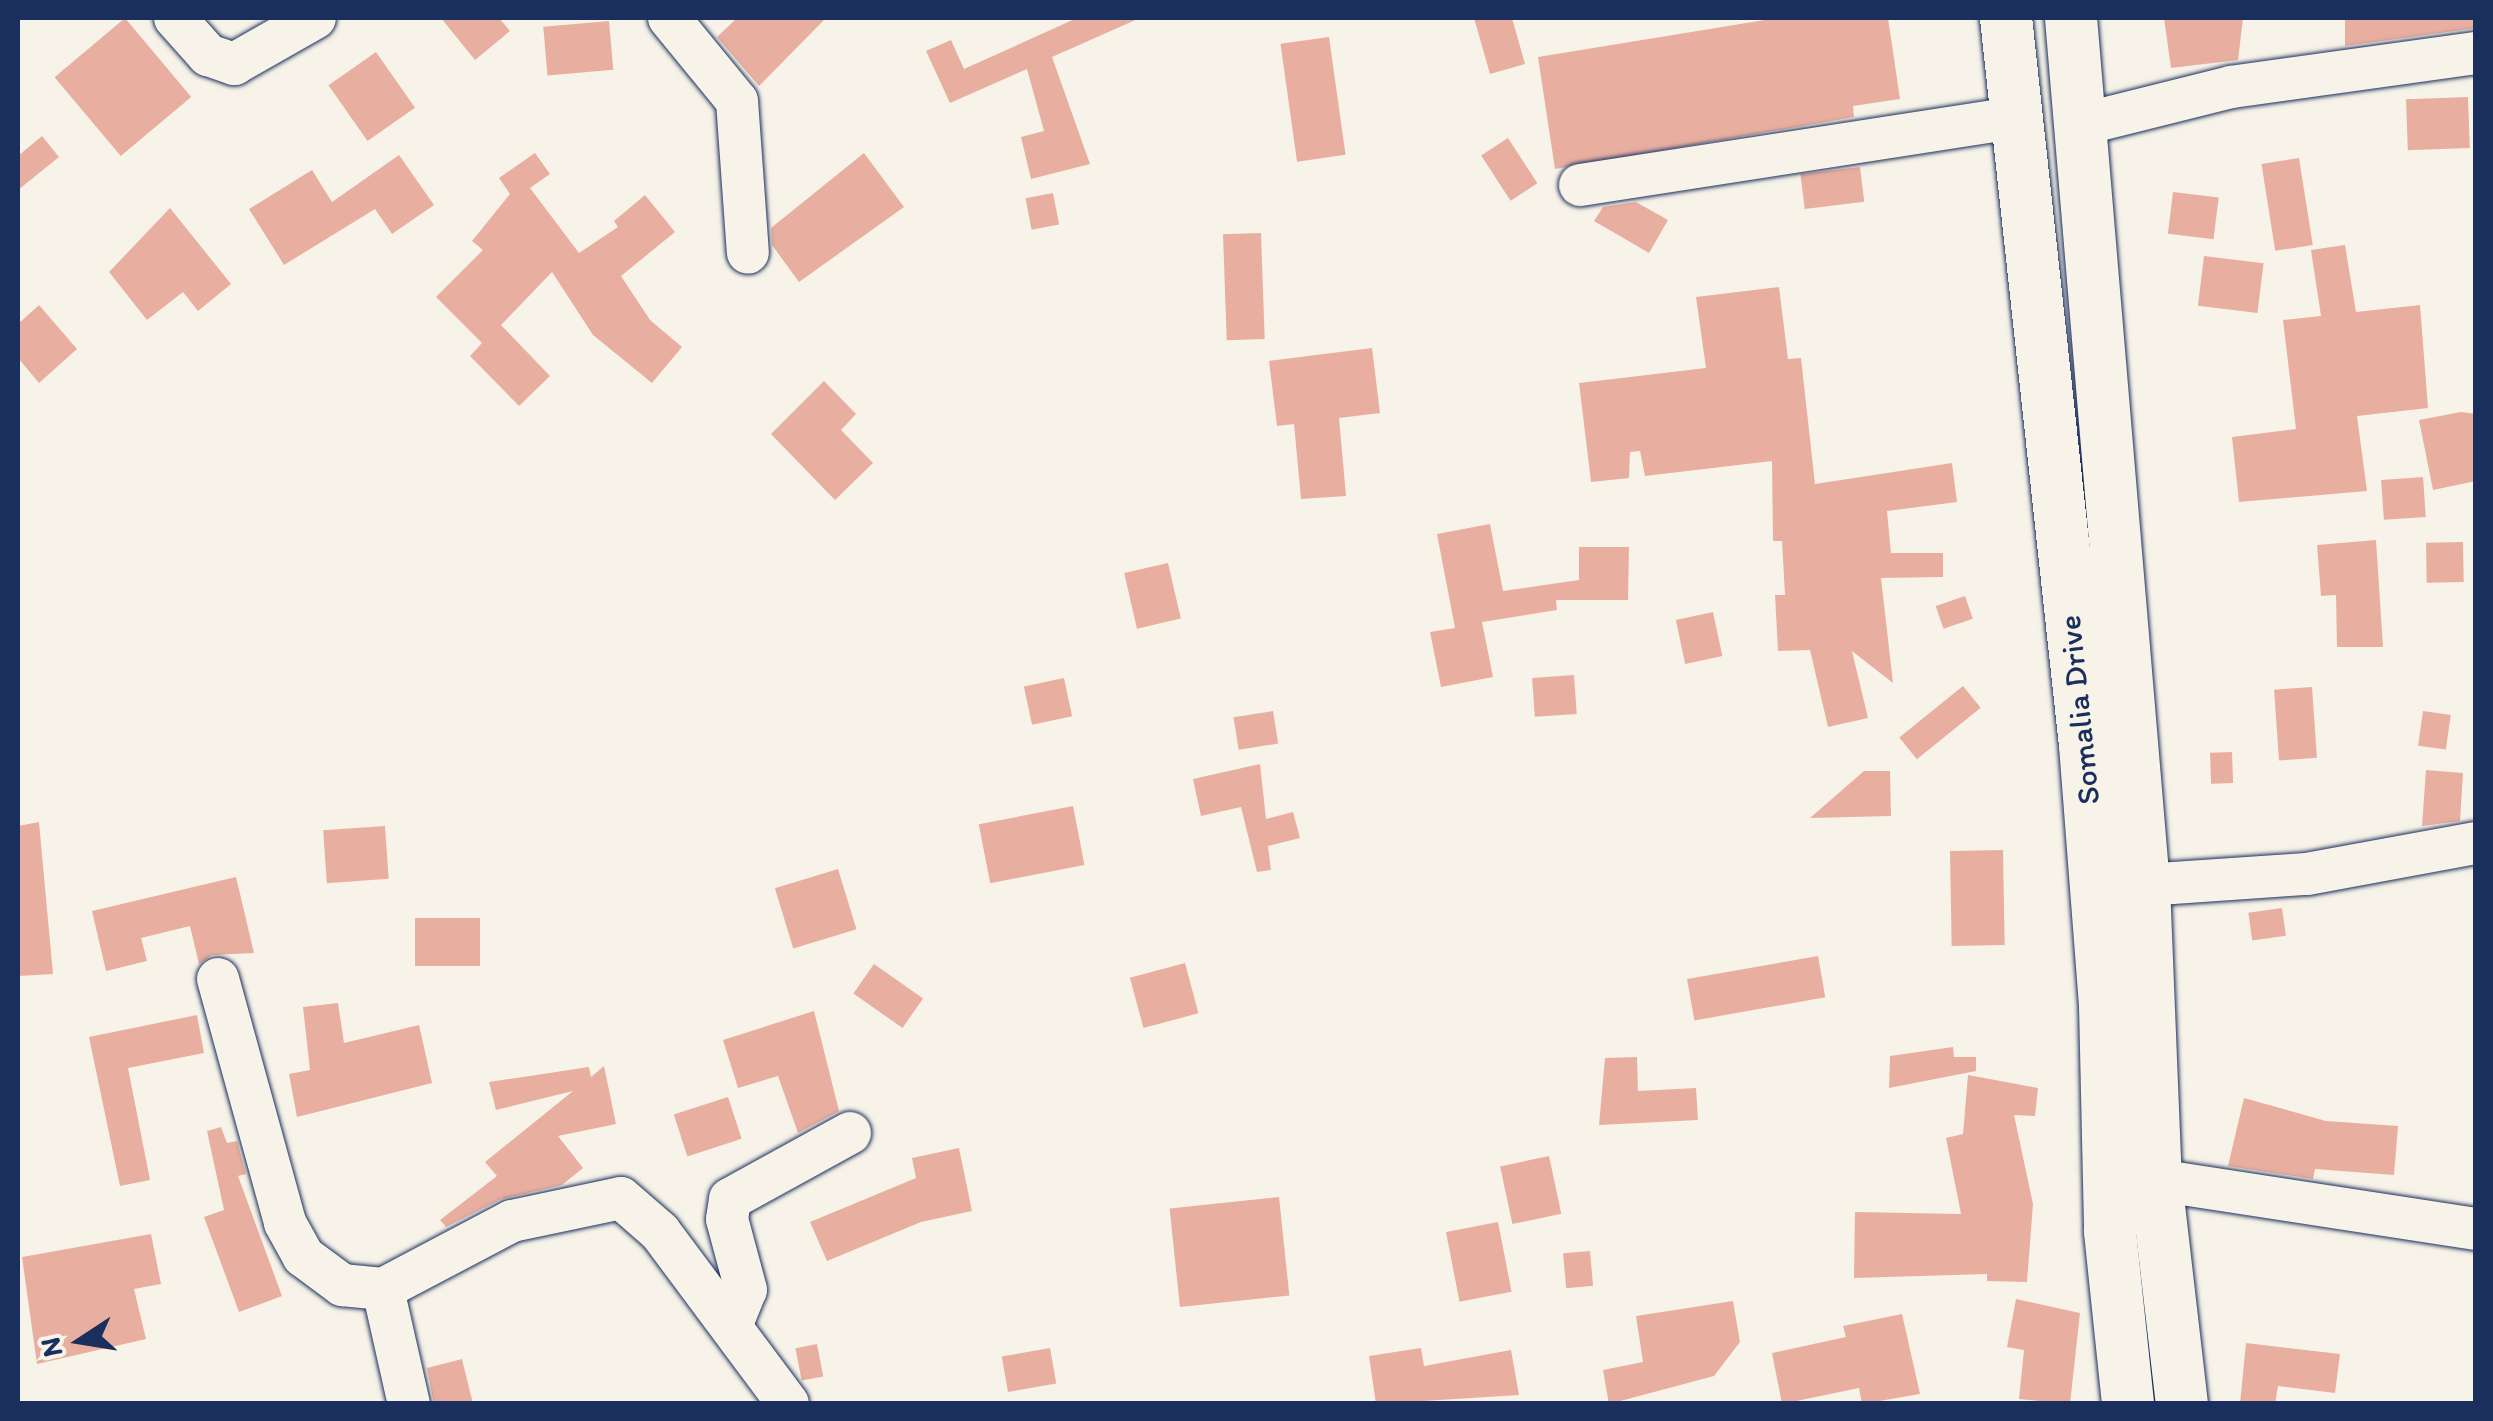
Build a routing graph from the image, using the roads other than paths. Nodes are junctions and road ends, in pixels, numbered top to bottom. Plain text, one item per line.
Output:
1 (176, 18) edge
2 (316, 18) edge
3 (669, 18) edge
4 (2006, 18) edge
5 (2071, 18) edge
6 (2476, 53) edge
7 (2012, 118) junction
8 (2079, 125) junction
9 (1580, 185) dead end
10 (748, 253) dead end
11 (2476, 842) edge
12 (2144, 884) junction
13 (218, 979) dead end
14 (850, 1133) dead end
15 (2156, 1180) junction
16 (2476, 1229) edge
17 (383, 1288) junction
18 (732, 1324) junction
19 (409, 1404) edge
20 (788, 1404) edge
21 (2128, 1404) edge
22 (2182, 1404) edge

1 - 2 street
3 - 10 street
4 - 7 main road, Somalia Drive
5 - 8 main road, Somalia Drive
6 - 8 street
7 - 9 street
7 - 21 main road, Somalia Drive
8 - 12 main road, Somalia Drive
11 - 12 street
12 - 15 main road, Somalia Drive
13 - 17 street
14 - 18 street
15 - 16 street
15 - 22 main road, Somalia Drive
17 - 18 street
17 - 19 street
18 - 20 street

